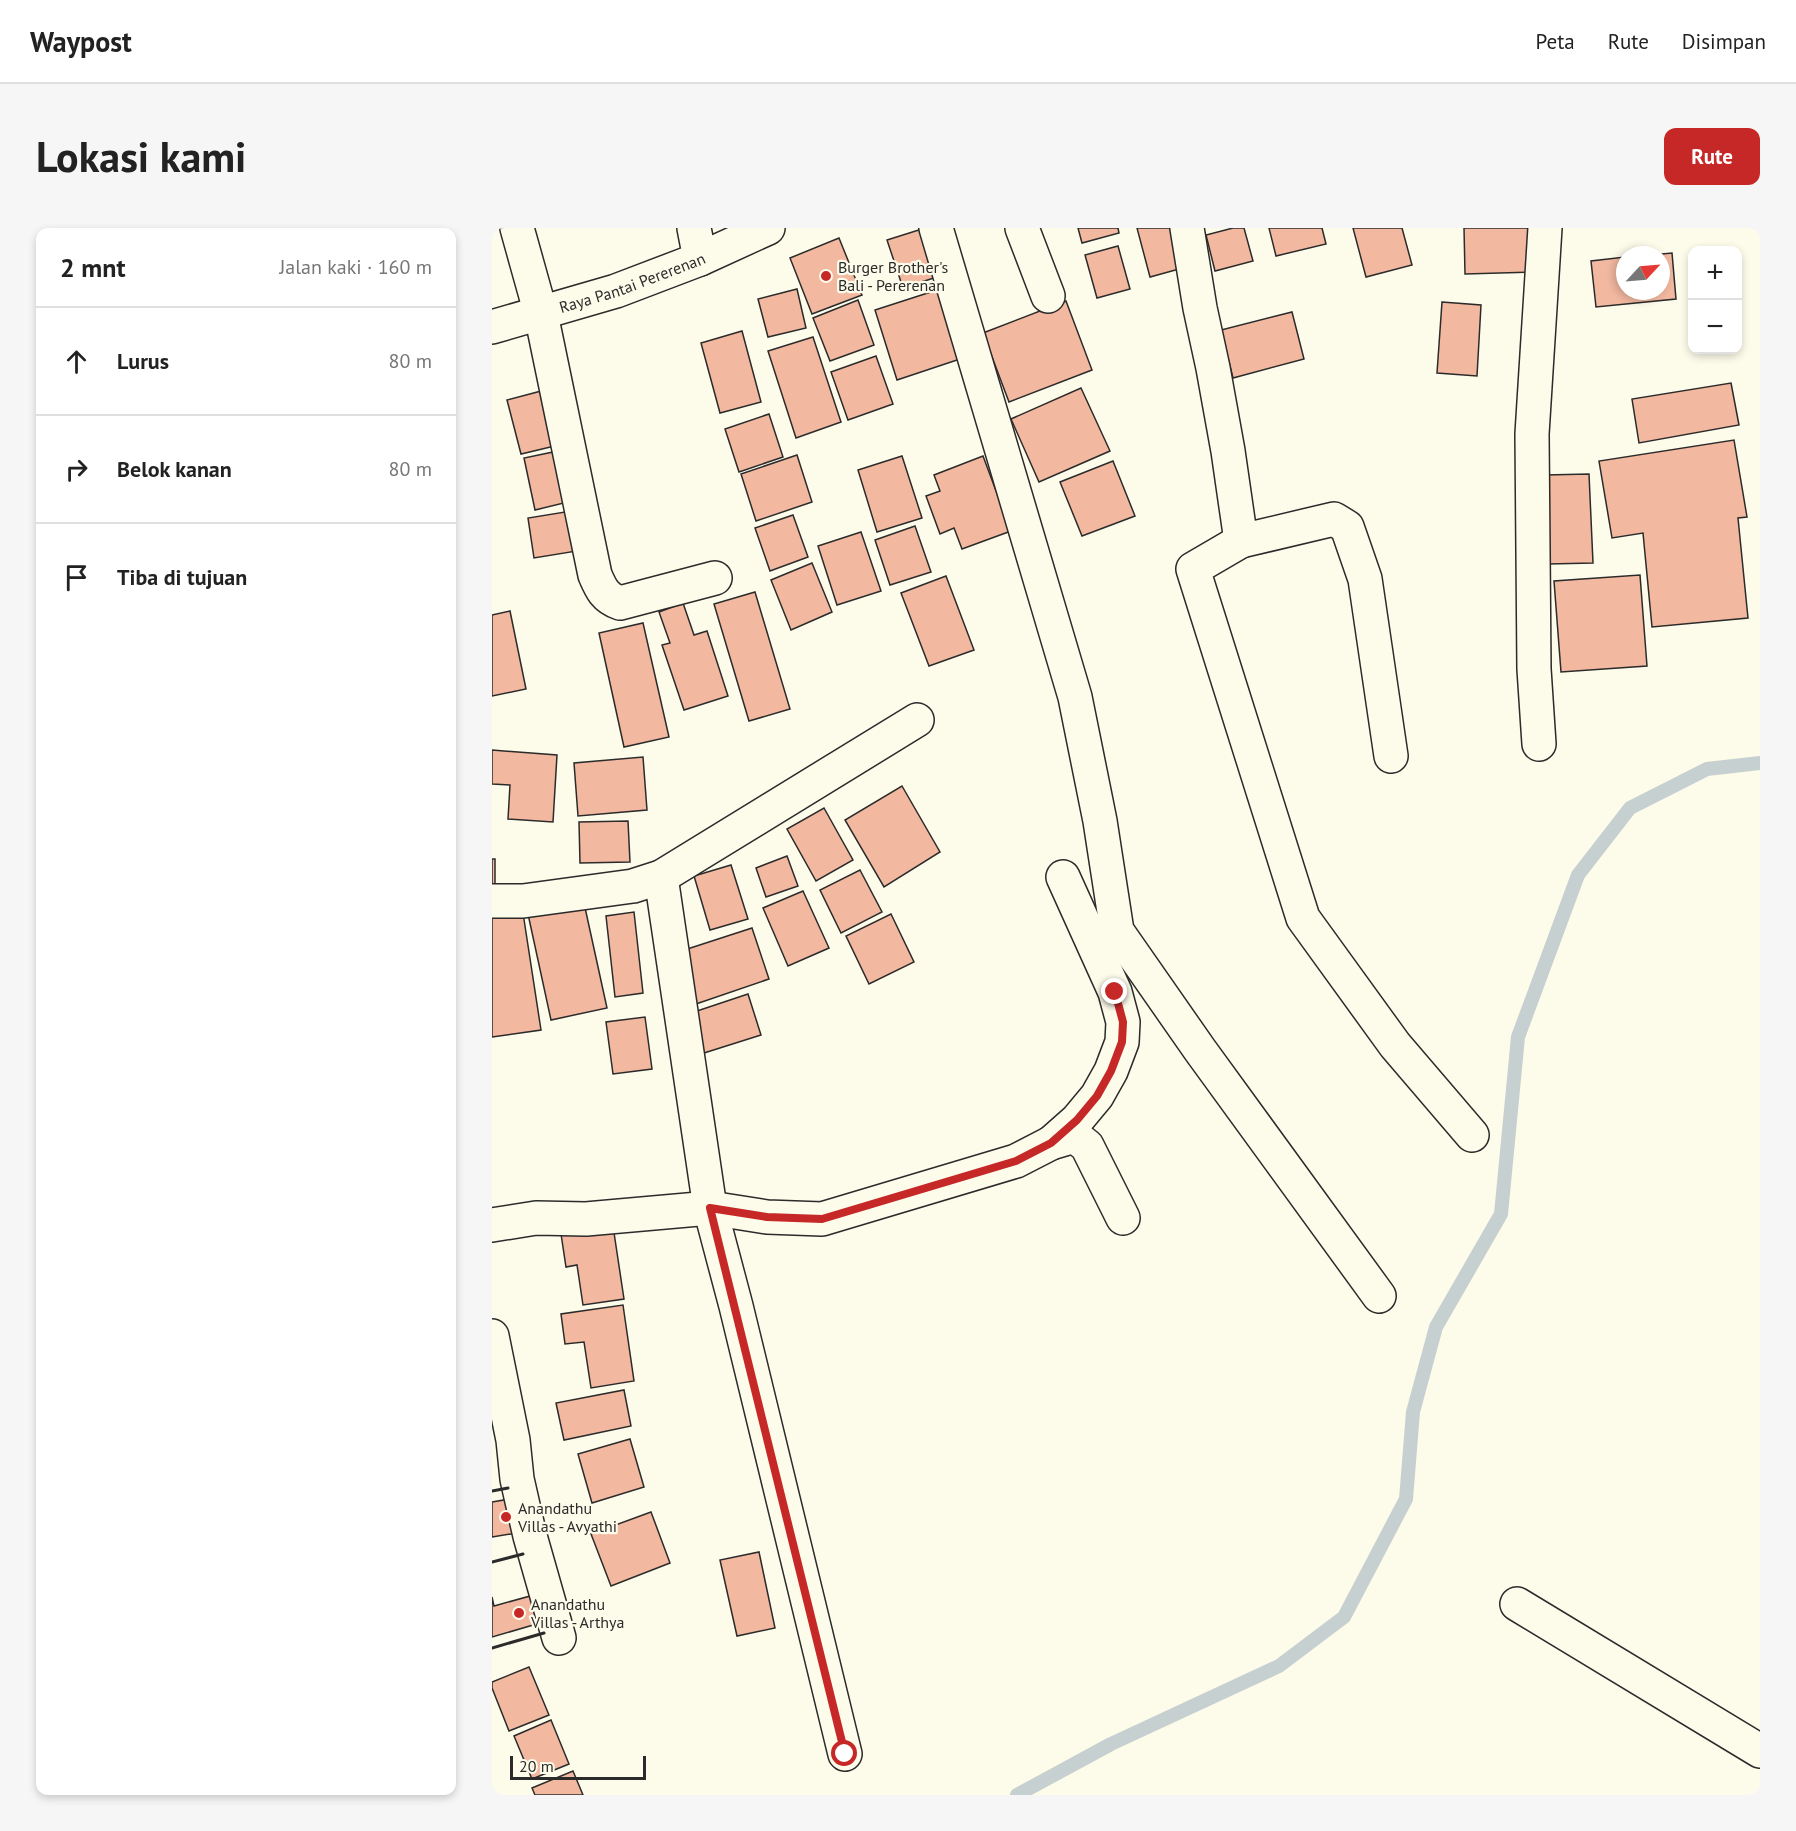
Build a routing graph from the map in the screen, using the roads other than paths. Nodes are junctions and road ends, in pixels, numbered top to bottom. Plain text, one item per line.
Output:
1 (517, 228) edge
2 (768, 228) edge
3 (936, 228) edge
4 (1022, 228) edge
5 (1187, 228) edge
6 (1545, 228) edge
7 (697, 244) edge
8 (1048, 296) dead end
9 (541, 314) junction
10 (492, 327) edge
11 (1241, 541) junction
12 (715, 578) dead end
13 (917, 720) dead end
14 (1539, 744) dead end
15 (1390, 756) dead end
16 (661, 877) junction
17 (1063, 877) dead end
18 (492, 901) edge
19 (1472, 1135) dead end
20 (1051, 1143) junction
21 (710, 1208) junction
22 (1123, 1218) dead end
23 (492, 1225) edge
24 (1379, 1296) dead end
25 (492, 1336) edge
26 (1517, 1604) dead end
27 (560, 1638) dead end
28 (1760, 1751) edge
29 (845, 1754) dead end

1 - 9 street
2 - 7 street, Raya Pantai Pererenan
3 - 24 street
4 - 8 street
5 - 11 street
6 - 14 street
7 - 9 street, Raya Pantai Pererenan
9 - 10 street, Raya Pantai Pererenan
9 - 12 street
11 - 15 street
11 - 19 street
13 - 16 street
16 - 18 street
16 - 21 street
17 - 20 street
20 - 21 street
20 - 22 street
21 - 23 street
21 - 29 street
25 - 27 street
26 - 28 street

